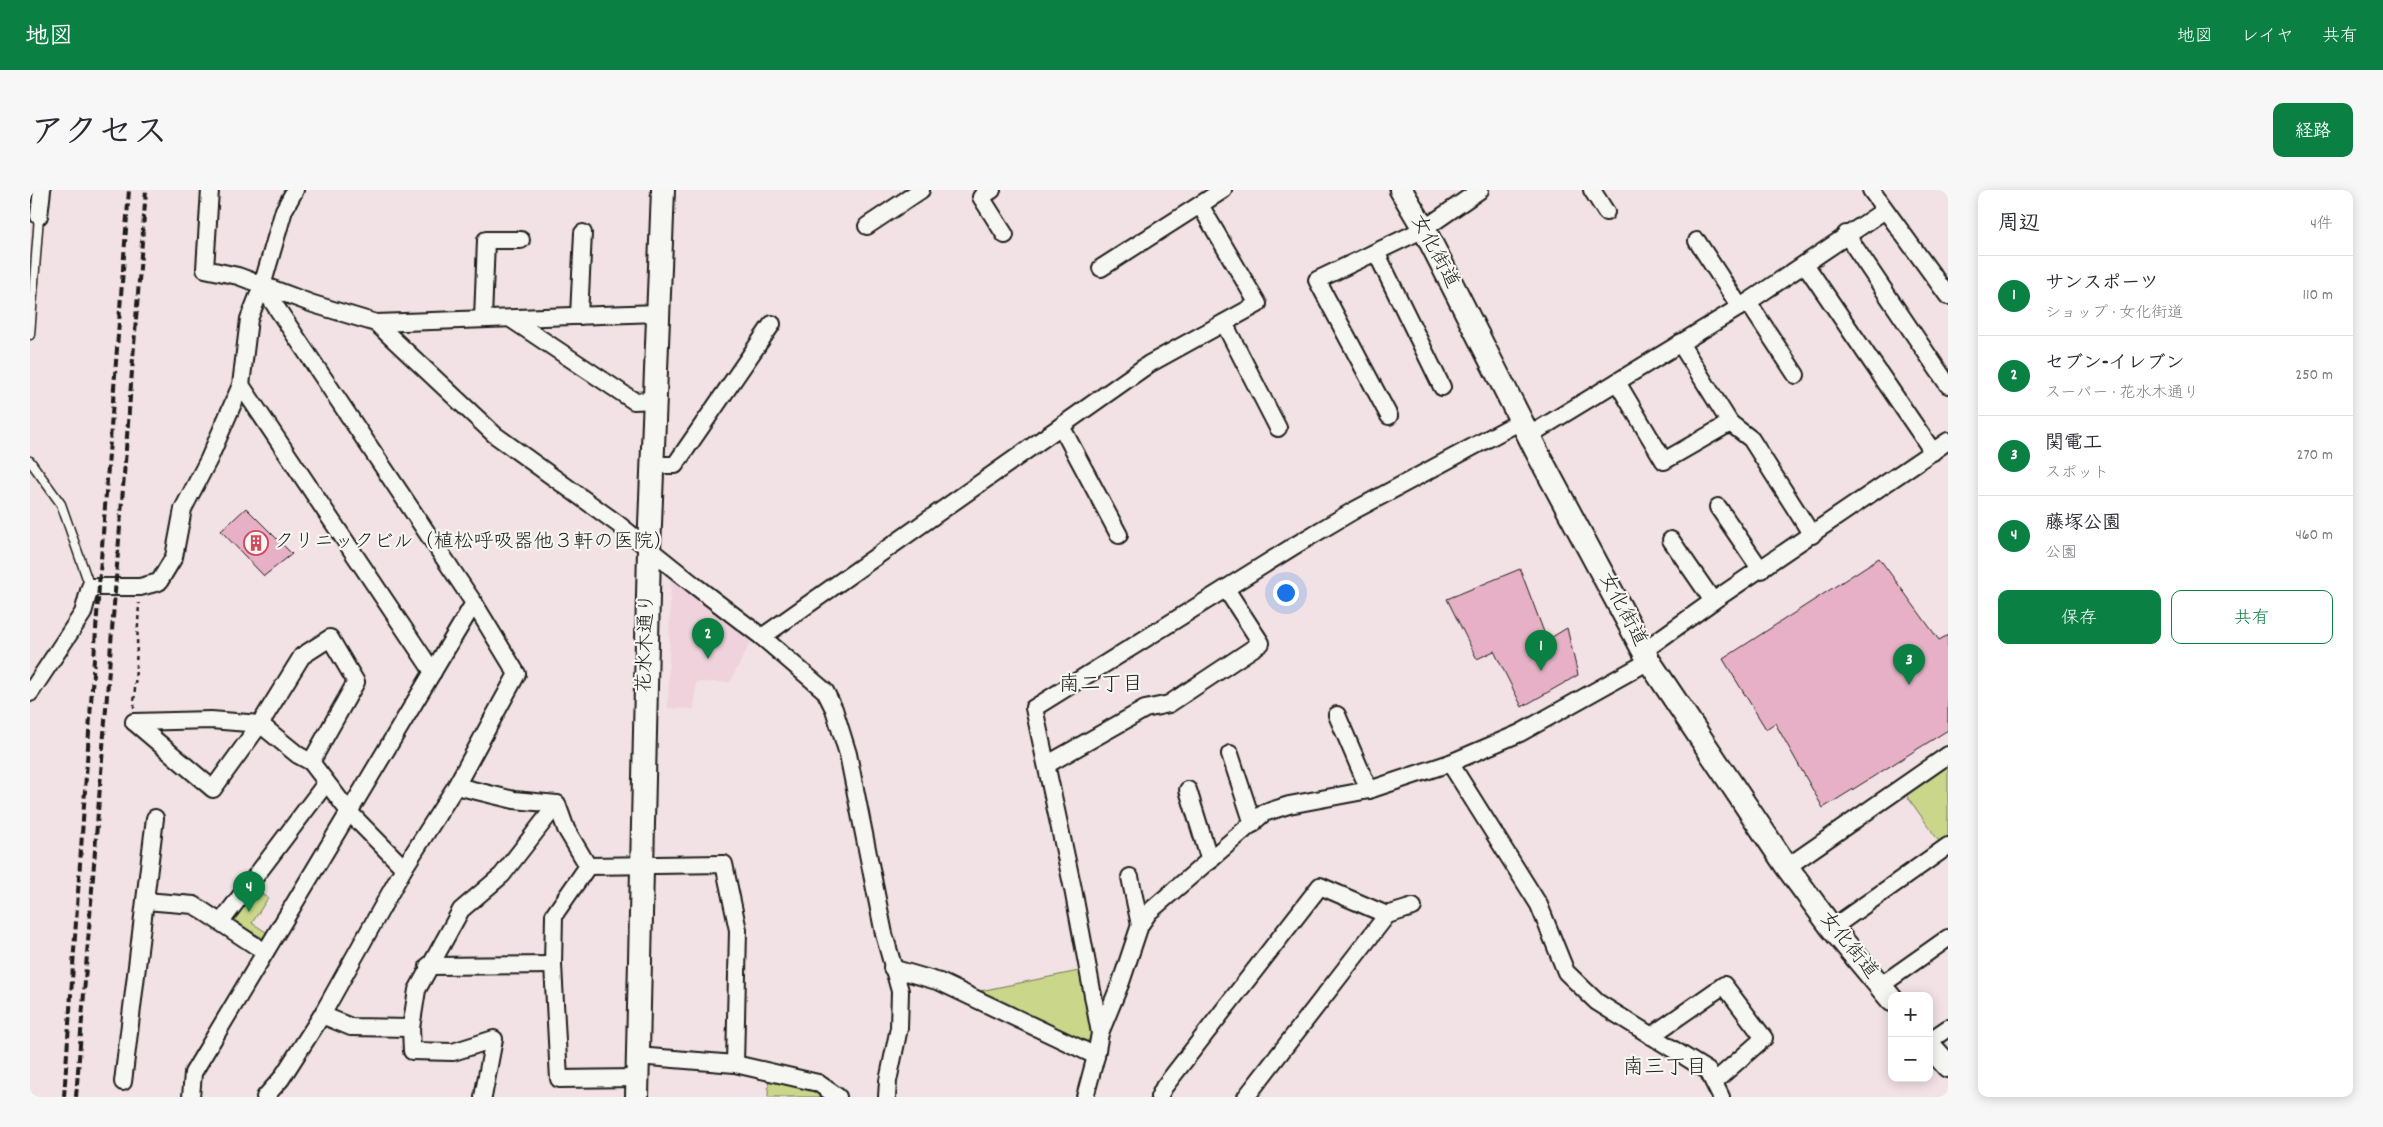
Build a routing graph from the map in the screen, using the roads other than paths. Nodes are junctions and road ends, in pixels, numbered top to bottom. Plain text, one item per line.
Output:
1 (42, 190) edge
2 (210, 190) edge
3 (295, 190) edge
4 (663, 190) edge
5 (921, 190) edge
6 (992, 190) edge
7 (1223, 190) edge
8 (1401, 190) edge
9 (1592, 190) edge
10 (1871, 190) edge
11 (1476, 191) edge
12 (1200, 205) junction
13 (1885, 210) junction
14 (1606, 212) dead end
15 (39, 216) joint
16 (867, 226) dead end
17 (1424, 229) junction
18 (583, 234) dead end
19 (1846, 234) junction
20 (1005, 235) dead end
21 (521, 240) dead end
22 (1697, 241) dead end
23 (1376, 252) junction
24 (1805, 264) junction
25 (1101, 268) dead end
26 (262, 286) junction
27 (1945, 286) edge
28 (1744, 305) junction
29 (658, 312) junction
30 (579, 316) junction
31 (511, 319) junction
32 (483, 320) junction
33 (376, 323) junction
34 (1224, 323) junction
35 (772, 324) dead end
36 (30, 335) edge
37 (1680, 343) junction
38 (1796, 375) dead end
39 (1617, 382) junction
40 (241, 385) junction
41 (1948, 385) edge
42 (1442, 387) dead end
43 (655, 400) junction
44 (1389, 416) dead end
45 (1730, 424) junction
46 (1061, 426) junction
47 (1278, 428) dead end
48 (1525, 428) junction
49 (1948, 441) edge
50 (1933, 452) junction
51 (30, 461) edge
52 (652, 465) junction
53 (1718, 507) dead end
54 (1119, 535) dead end
55 (1812, 535) junction
56 (1671, 540) dead end
57 (649, 550) junction
58 (1761, 570) junction
59 (90, 587) junction
60 (1226, 588) junction
61 (1713, 601) junction
62 (474, 603) junction
63 (762, 636) junction
64 (1646, 656) junction
65 (433, 672) junction
66 (30, 693) edge
67 (1337, 715) dead end
68 (260, 724) junction
69 (1230, 754) dead end
70 (1948, 755) edge
71 (311, 762) junction
72 (1450, 763) junction
73 (1048, 764) junction
74 (326, 783) junction
75 (456, 786) junction
76 (1188, 790) dead end
77 (1369, 790) junction
78 (557, 804) junction
79 (350, 813) junction
80 (155, 818) dead end
81 (1252, 824) junction
82 (1948, 846) edge
83 (1210, 861) junction
84 (641, 864) junction
85 (588, 866) junction
86 (1787, 867) junction
87 (404, 868) junction
88 (1130, 877) dead end
89 (145, 901) junction
90 (1413, 907) dead end
91 (1387, 915) junction
92 (221, 922) junction
93 (1140, 925) junction
94 (1832, 928) junction
95 (1948, 938) edge
96 (265, 952) junction
97 (553, 965) junction
98 (428, 966) junction
99 (892, 968) junction
100 (1886, 993) edge
101 (322, 1015) junction
102 (411, 1028) junction
103 (1948, 1028) edge
104 (1100, 1033) junction
105 (1651, 1036) junction
106 (1933, 1038) edge
107 (1933, 1049) edge
108 (637, 1056) junction
109 (1096, 1056) junction
110 (735, 1064) junction
111 (1948, 1066) edge
112 (123, 1082) dead end
113 (1714, 1082) junction
114 (637, 1088) edge
115 (192, 1097) edge
116 (265, 1097) edge
117 (483, 1097) edge
118 (838, 1097) edge
119 (887, 1097) edge
120 (1085, 1097) edge
121 (1159, 1097) edge
122 (1246, 1097) edge
123 (1721, 1097) edge

1 - 15 street
2 - 26 street
3 - 26 street
4 - 29 street, 花水木通り
5 - 16 street
6 - 20 street
7 - 12 street
8 - 17 street, 女化街道
9 - 14 street
10 - 13 street
11 - 17 street
12 - 25 street
12 - 34 street
13 - 19 street
13 - 27 street
15 - 36 lane
17 - 23 street
17 - 48 street, 女化街道
18 - 30 street
19 - 24 street
19 - 41 street
21 - 32 street
22 - 28 street
23 - 42 street
23 - 44 street
24 - 28 street
24 - 50 street
26 - 33 street
26 - 40 street
26 - 62 street
28 - 37 street
28 - 38 street
29 - 30 street
29 - 43 street, 花水木通り
30 - 31 street
31 - 32 street
31 - 43 street
32 - 33 street
33 - 57 street
34 - 46 street
34 - 47 street
35 - 52 street
37 - 39 street
37 - 45 street
39 - 45 street
39 - 48 street
40 - 59 street
40 - 65 street
43 - 52 street, 花水木通り
45 - 55 street
46 - 54 street
46 - 63 street
48 - 60 street
48 - 64 street, 女化街道
49 - 50 street
50 - 55 street
51 - 59 lane
52 - 57 street, 花水木通り
53 - 58 street
55 - 58 street
56 - 61 street
57 - 63 street
57 - 84 street, 花水木通り
58 - 61 street
59 - 66 street
60 - 73 street
60 - 73 street
61 - 64 street
62 - 65 street
62 - 75 street
63 - 99 street
64 - 72 street
64 - 86 street, 女化街道
65 - 79 street
67 - 77 street
68 - 68 street
68 - 71 street
68 - 71 street
69 - 81 street
70 - 86 street
71 - 74 street
72 - 77 street
72 - 105 street
73 - 104 street
74 - 79 street
74 - 92 street
75 - 78 street
75 - 87 street
76 - 83 street
77 - 81 street
78 - 85 street
78 - 98 street
79 - 87 street
79 - 96 street
80 - 89 street
81 - 83 street
82 - 94 street
83 - 93 street
84 - 85 street
84 - 108 street, 花水木通り
84 - 110 street
85 - 97 street
86 - 94 street, 女化街道
87 - 101 street
88 - 93 street
89 - 92 street
89 - 112 street
90 - 91 street
91 - 121 street
91 - 122 street
92 - 96 street
93 - 104 street
94 - 100 street, 女化街道
95 - 100 street
96 - 115 street
97 - 98 street
97 - 114 street
98 - 102 street
99 - 109 street
99 - 119 street
101 - 102 street
101 - 116 street
102 - 117 street
103 - 106 street
104 - 109 street
105 - 113 street
105 - 113 street
107 - 111 street
108 - 110 street
108 - 114 street, 花水木通り
109 - 120 street
110 - 118 street
113 - 123 street

